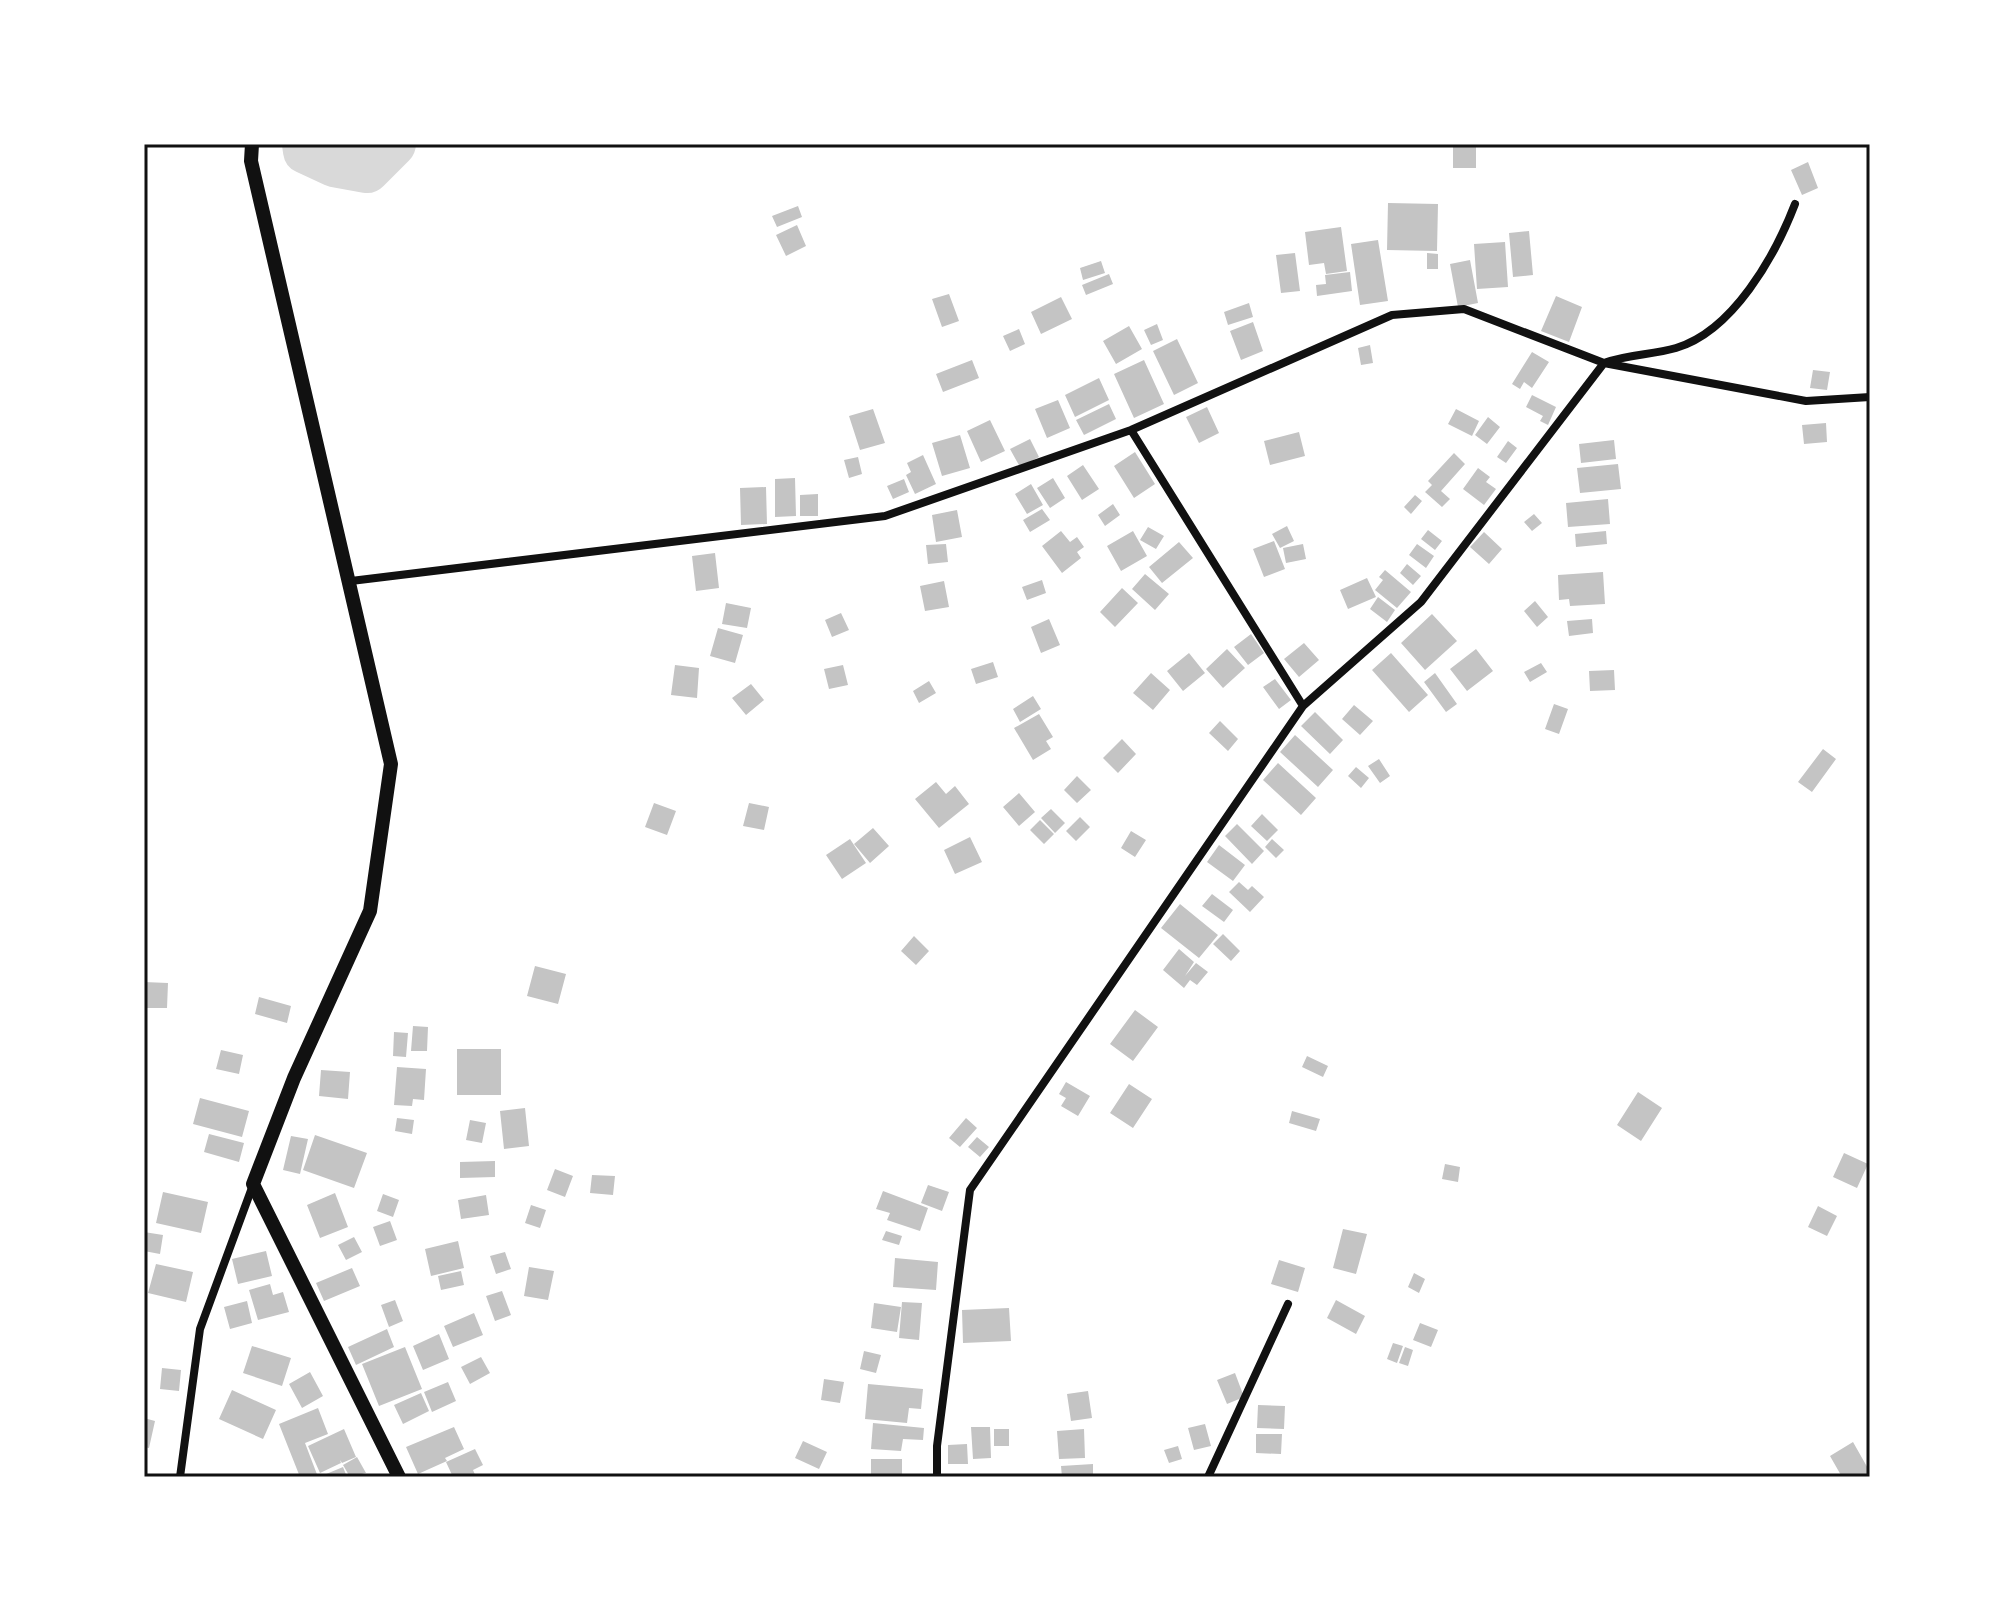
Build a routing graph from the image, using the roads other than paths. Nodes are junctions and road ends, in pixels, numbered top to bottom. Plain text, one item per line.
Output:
1 (252, 144) edge
2 (1795, 204) dead end
3 (1604, 363) junction
4 (1870, 397) edge
5 (1131, 430) junction
6 (351, 581) junction
7 (1303, 706) junction
8 (253, 1184) junction
9 (1288, 1304) dead end
10 (180, 1477) edge
11 (399, 1477) edge
12 (937, 1477) edge
13 (1208, 1477) edge

1 - 6 street
2 - 3 street
3 - 4 street
3 - 5 street
3 - 7 street
5 - 6 street
5 - 7 street
6 - 8 street
7 - 12 street
8 - 10 street
8 - 11 street
9 - 13 street

